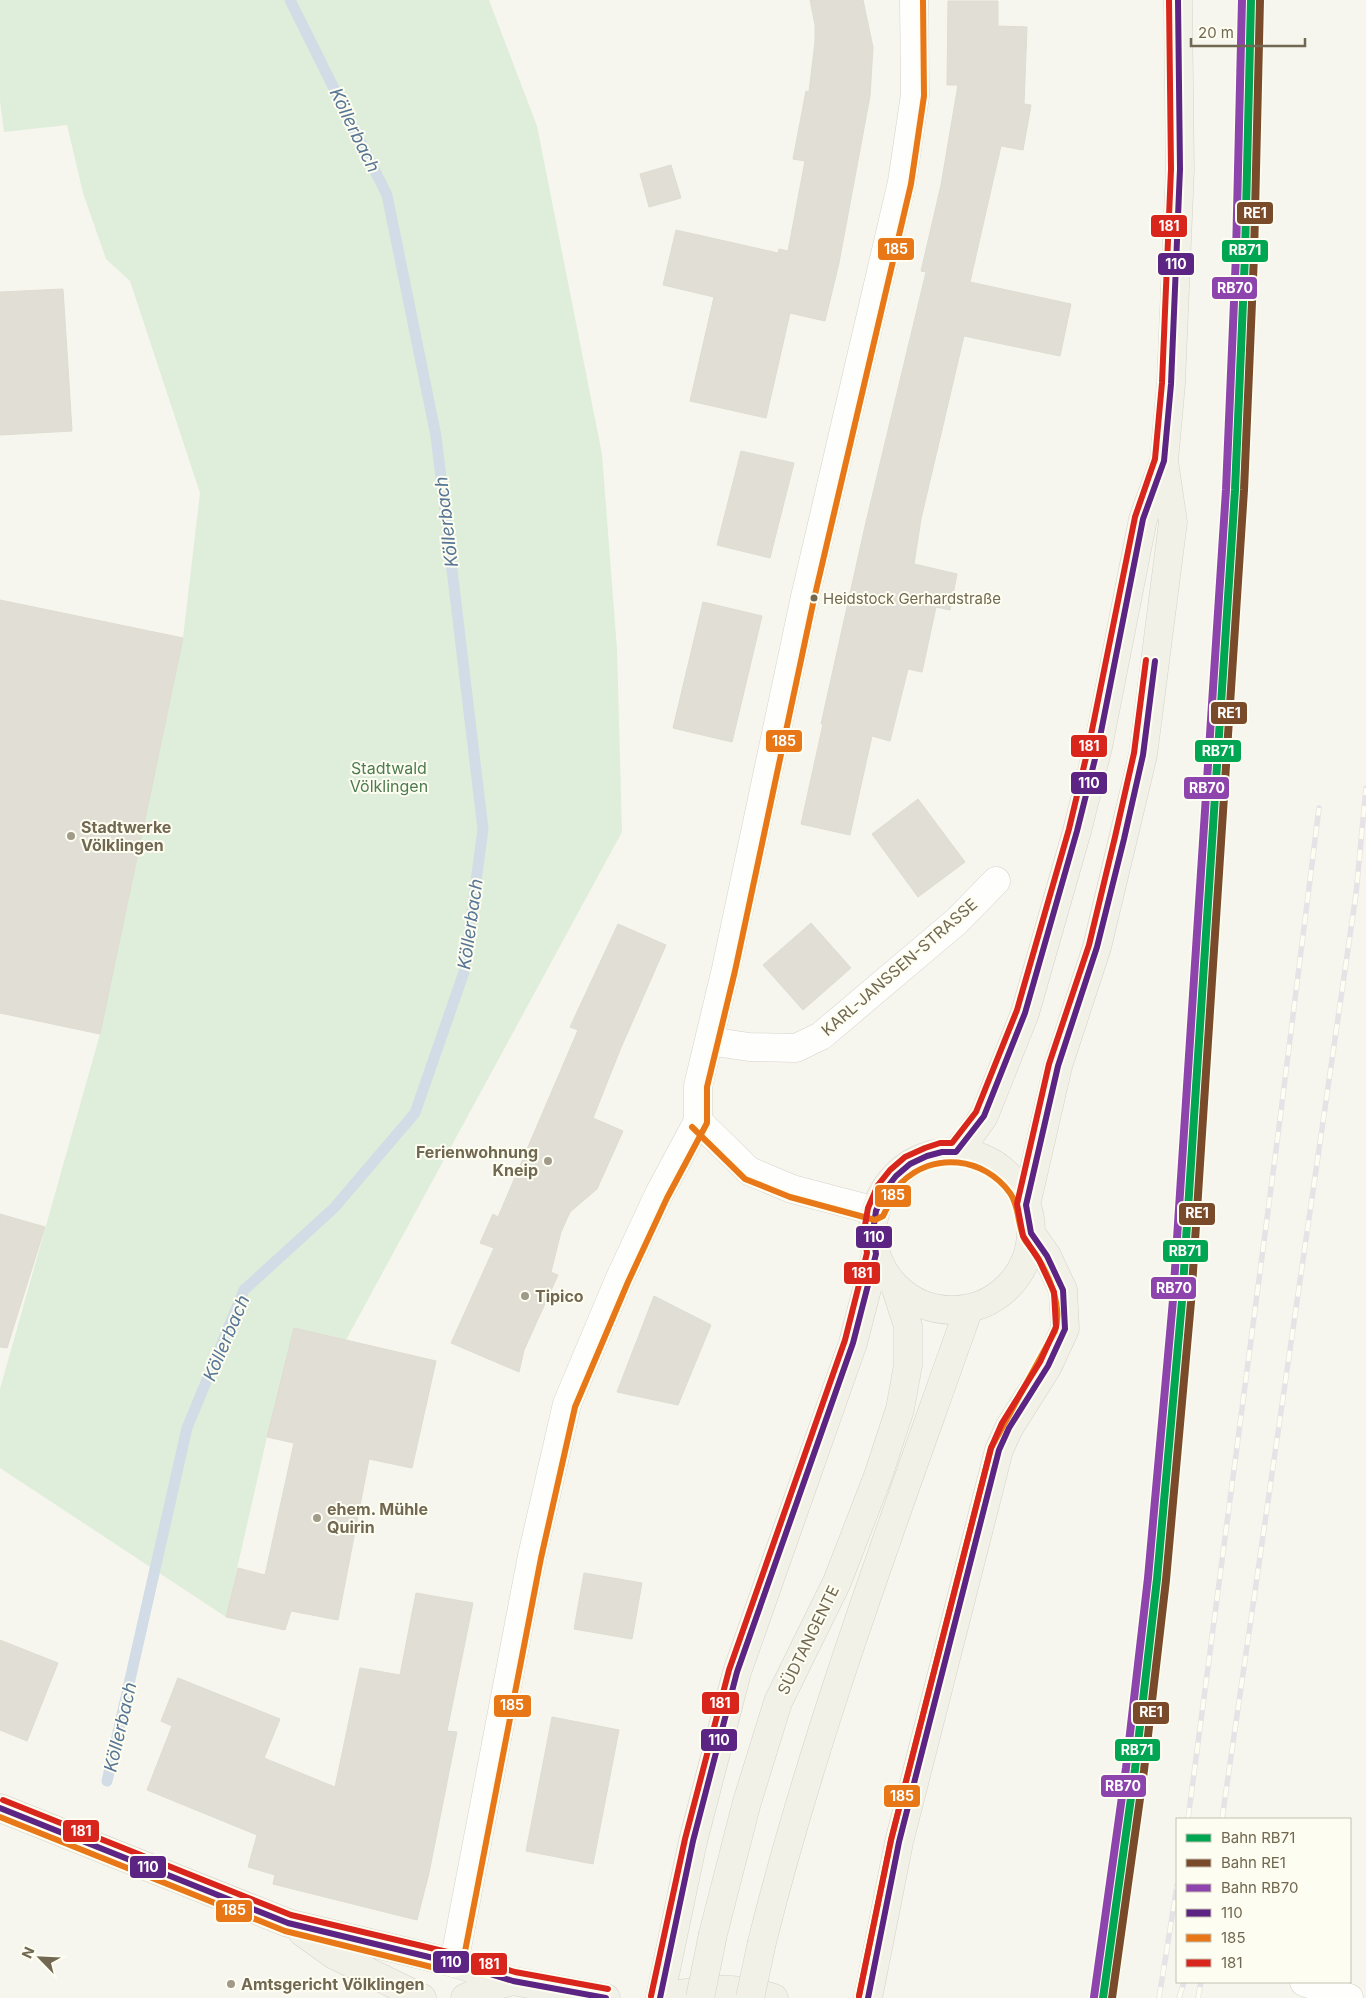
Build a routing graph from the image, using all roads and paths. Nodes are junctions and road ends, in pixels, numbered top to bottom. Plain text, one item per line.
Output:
1 (914, 0) edge
2 (1178, 0) edge
3 (1164, 460) junction
4 (996, 881) dead end
5 (709, 1041) junction
6 (698, 1121) junction
7 (956, 1152) junction
8 (1026, 1205) junction
9 (876, 1211) junction
10 (1031, 1233) junction
11 (876, 1254) junction
12 (895, 1286) junction
13 (969, 1308) junction
14 (0, 1808) edge
15 (288, 1923) junction
16 (454, 1963) junction
17 (512, 1981) junction
18 (1304, 1983) edge
19 (1307, 1983) edge
20 (422, 1998) edge
21 (465, 1998) edge
22 (606, 1998) edge
23 (661, 1998) edge
24 (700, 1998) edge
25 (750, 1998) edge
26 (774, 1998) edge
27 (868, 1998) edge
28 (1304, 1998) edge
29 (1349, 1998) edge

1 - 5 street
2 - 3 main road
3 - 7 main road
3 - 8 main road
4 - 5 street, KARL-JANSSEN-STRASSE
5 - 6 street
6 - 9 street
6 - 16 street
7 - 8 main road
7 - 9 main road
8 - 10 main road
9 - 11 main road
10 - 13 main road
10 - 27 main road
11 - 12 main road
11 - 23 main road
12 - 13 main road
12 - 24 main road, SÜDTANGENTE, bridge
13 - 25 main road, bridge
14 - 15 main road
15 - 16 main road
15 - 20 main road
16 - 17 main road
17 - 21 main road
17 - 22 main road
18 - 28 street
19 - 29 street
23 - 26 main road

